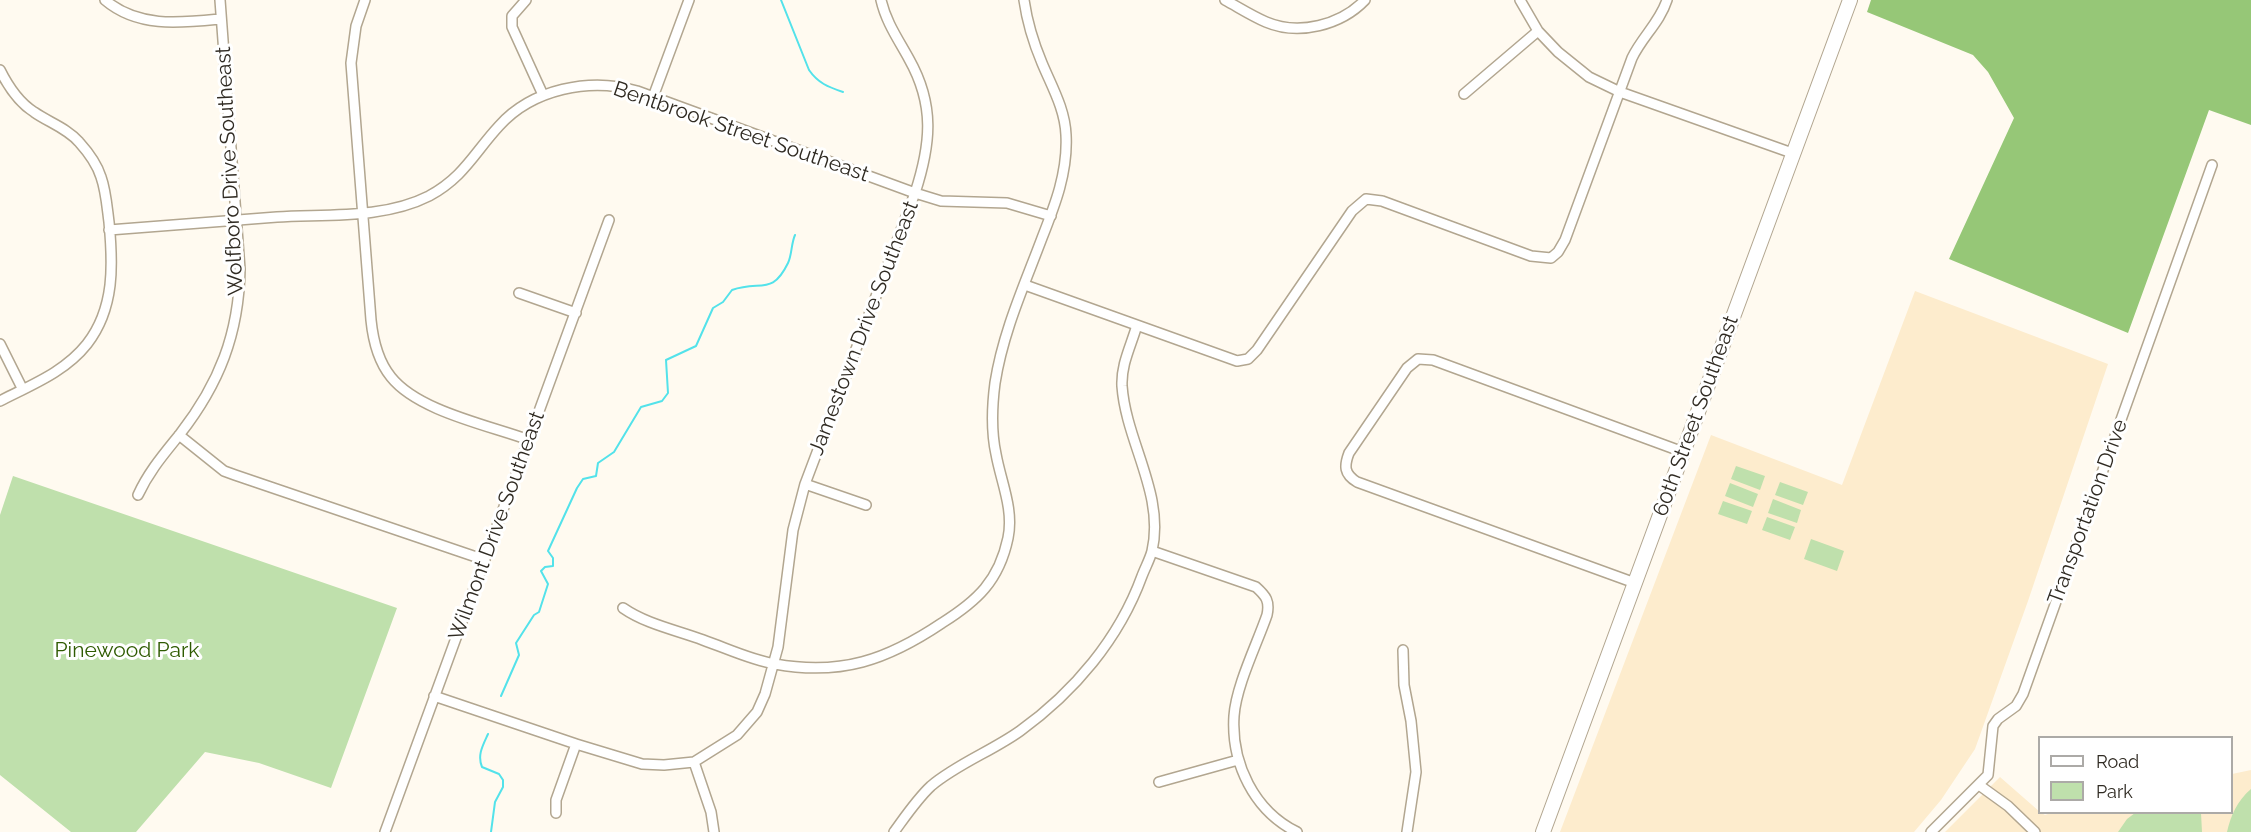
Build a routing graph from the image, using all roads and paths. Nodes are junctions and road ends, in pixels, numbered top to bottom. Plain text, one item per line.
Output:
1 (105, 0) edge
2 (220, 0) edge
3 (365, 0) edge
4 (526, 0) edge
5 (689, 0) edge
6 (881, 0) edge
7 (1024, 0) edge
8 (1225, 0) edge
9 (1365, 0) edge
10 (1520, 0) edge
11 (1667, 0) edge
12 (1850, 0) edge
13 (220, 20) junction
14 (1538, 31) junction
15 (0, 70) edge
16 (1620, 92) junction
17 (1464, 94) dead end
18 (543, 95) junction
19 (653, 97) junction
20 (1792, 153) junction
21 (2212, 165) dead end
22 (915, 193) junction
23 (363, 212) junction
24 (1051, 216) junction
25 (609, 220) dead end
26 (235, 221) junction
27 (109, 230) junction
28 (1025, 285) junction
29 (519, 293) dead end
30 (576, 313) junction
31 (1137, 325) junction
32 (0, 344) edge
33 (22, 388) junction
34 (0, 401) edge
35 (179, 435) junction
36 (529, 440) junction
37 (1683, 452) junction
38 (805, 484) junction
39 (138, 495) dead end
40 (866, 505) dead end
41 (1152, 550) junction
42 (485, 560) junction
43 (1635, 583) junction
44 (623, 608) dead end
45 (1403, 650) dead end
46 (773, 664) junction
47 (434, 696) junction
48 (576, 744) junction
49 (1238, 760) junction
50 (694, 762) junction
51 (1159, 783) dead end
52 (1979, 785) junction
53 (556, 813) dead end
54 (385, 832) edge
55 (714, 832) edge
56 (894, 832) edge
57 (1297, 832) edge
58 (1407, 832) edge
59 (1543, 832) edge
60 (1931, 832) edge
61 (2035, 832) edge

1 - 13 street
2 - 13 street, Wolfboro Drive Southeast
3 - 23 street
4 - 18 street
5 - 19 street
6 - 22 street, Jamestown Drive Southeast
7 - 24 street
8 - 9 street
10 - 14 street
11 - 16 street
12 - 20 main road, 60th Street Southeast
13 - 26 street, Wolfboro Drive Southeast
14 - 16 street
14 - 17 street
15 - 27 street
16 - 20 street
16 - 31 street
18 - 19 street, Bentbrook Street Southeast
18 - 23 street, Bentbrook Street Southeast
19 - 22 street, Bentbrook Street Southeast
20 - 37 main road, 60th Street Southeast
21 - 52 street, Transportation Drive
22 - 24 street, Bentbrook Street Southeast
22 - 38 street, Jamestown Drive Southeast
23 - 26 street, Bentbrook Street Southeast
23 - 36 street
24 - 28 street
25 - 30 street, Wilmont Drive Southeast
26 - 27 street, Bentbrook Street Southeast
26 - 35 street, Wolfboro Drive Southeast
27 - 33 street
28 - 31 street
28 - 46 street
29 - 30 street
30 - 36 street, Wilmont Drive Southeast
31 - 41 street
32 - 33 street
33 - 34 street
35 - 39 street, Wolfboro Drive Southeast
35 - 42 street
36 - 42 street, Wilmont Drive Southeast
37 - 43 main road, 60th Street Southeast
37 - 43 street
38 - 40 street
38 - 46 street, Jamestown Drive Southeast
41 - 49 street
41 - 56 street
42 - 47 street, Wilmont Drive Southeast
43 - 59 main road, 60th Street Southeast
44 - 46 street
45 - 58 street
46 - 50 street, Jamestown Drive Southeast
47 - 48 street
47 - 54 street, Wilmont Drive Southeast
48 - 50 street
48 - 53 street
49 - 51 street
49 - 57 street
50 - 55 street
52 - 60 street, Transportation Drive
52 - 61 street

